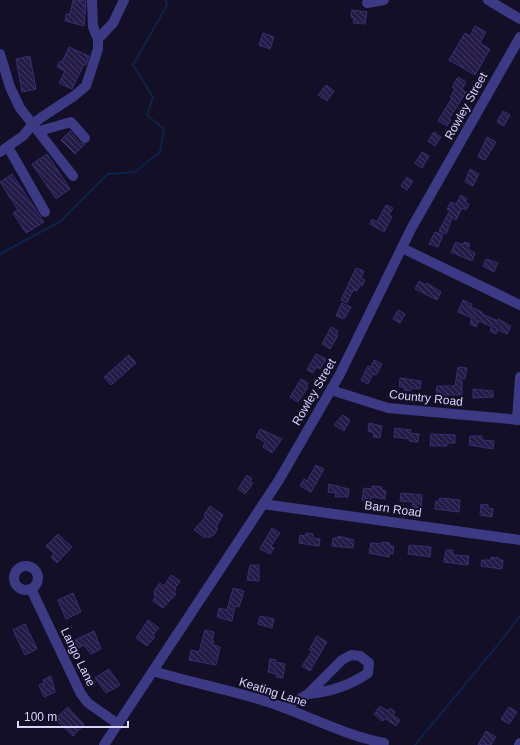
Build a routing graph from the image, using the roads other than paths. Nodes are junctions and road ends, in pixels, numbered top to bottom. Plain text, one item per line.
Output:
1 (92, 0) edge
2 (124, 0) edge
3 (384, 0) edge
4 (488, 0) edge
5 (367, 3) dead end
6 (520, 19) edge
7 (520, 37) edge
8 (98, 39) junction
9 (0, 54) edge
10 (36, 128) junction
11 (85, 138) dead end
12 (4, 149) edge
13 (73, 176) dead end
14 (45, 212) dead end
15 (402, 248) junction
16 (520, 305) edge
17 (520, 377) edge
18 (331, 390) junction
19 (518, 420) edge
20 (263, 504) junction
21 (520, 540) edge
22 (30, 588) dead end
23 (153, 671) junction
24 (308, 694) junction
25 (284, 708) junction
26 (118, 724) junction
27 (384, 743) dead end
28 (104, 745) edge

1 - 8 street
2 - 8 street
3 - 5 street
4 - 6 street
7 - 15 street, Rowley Street
8 - 10 street
9 - 10 street
10 - 11 street
10 - 12 street
10 - 13 street
12 - 14 street
15 - 16 street
15 - 18 street, Rowley Street
17 - 19 street
18 - 19 street, Country Road
18 - 20 street, Rowley Street
20 - 21 street, Barn Road
20 - 23 street, Rowley Street
22 - 26 street, Lango Lane
23 - 25 street, Keating Lane
23 - 26 street, Rowley Street
24 - 24 street
24 - 25 street
25 - 27 street, Keating Lane
26 - 28 street, Rowley Street

